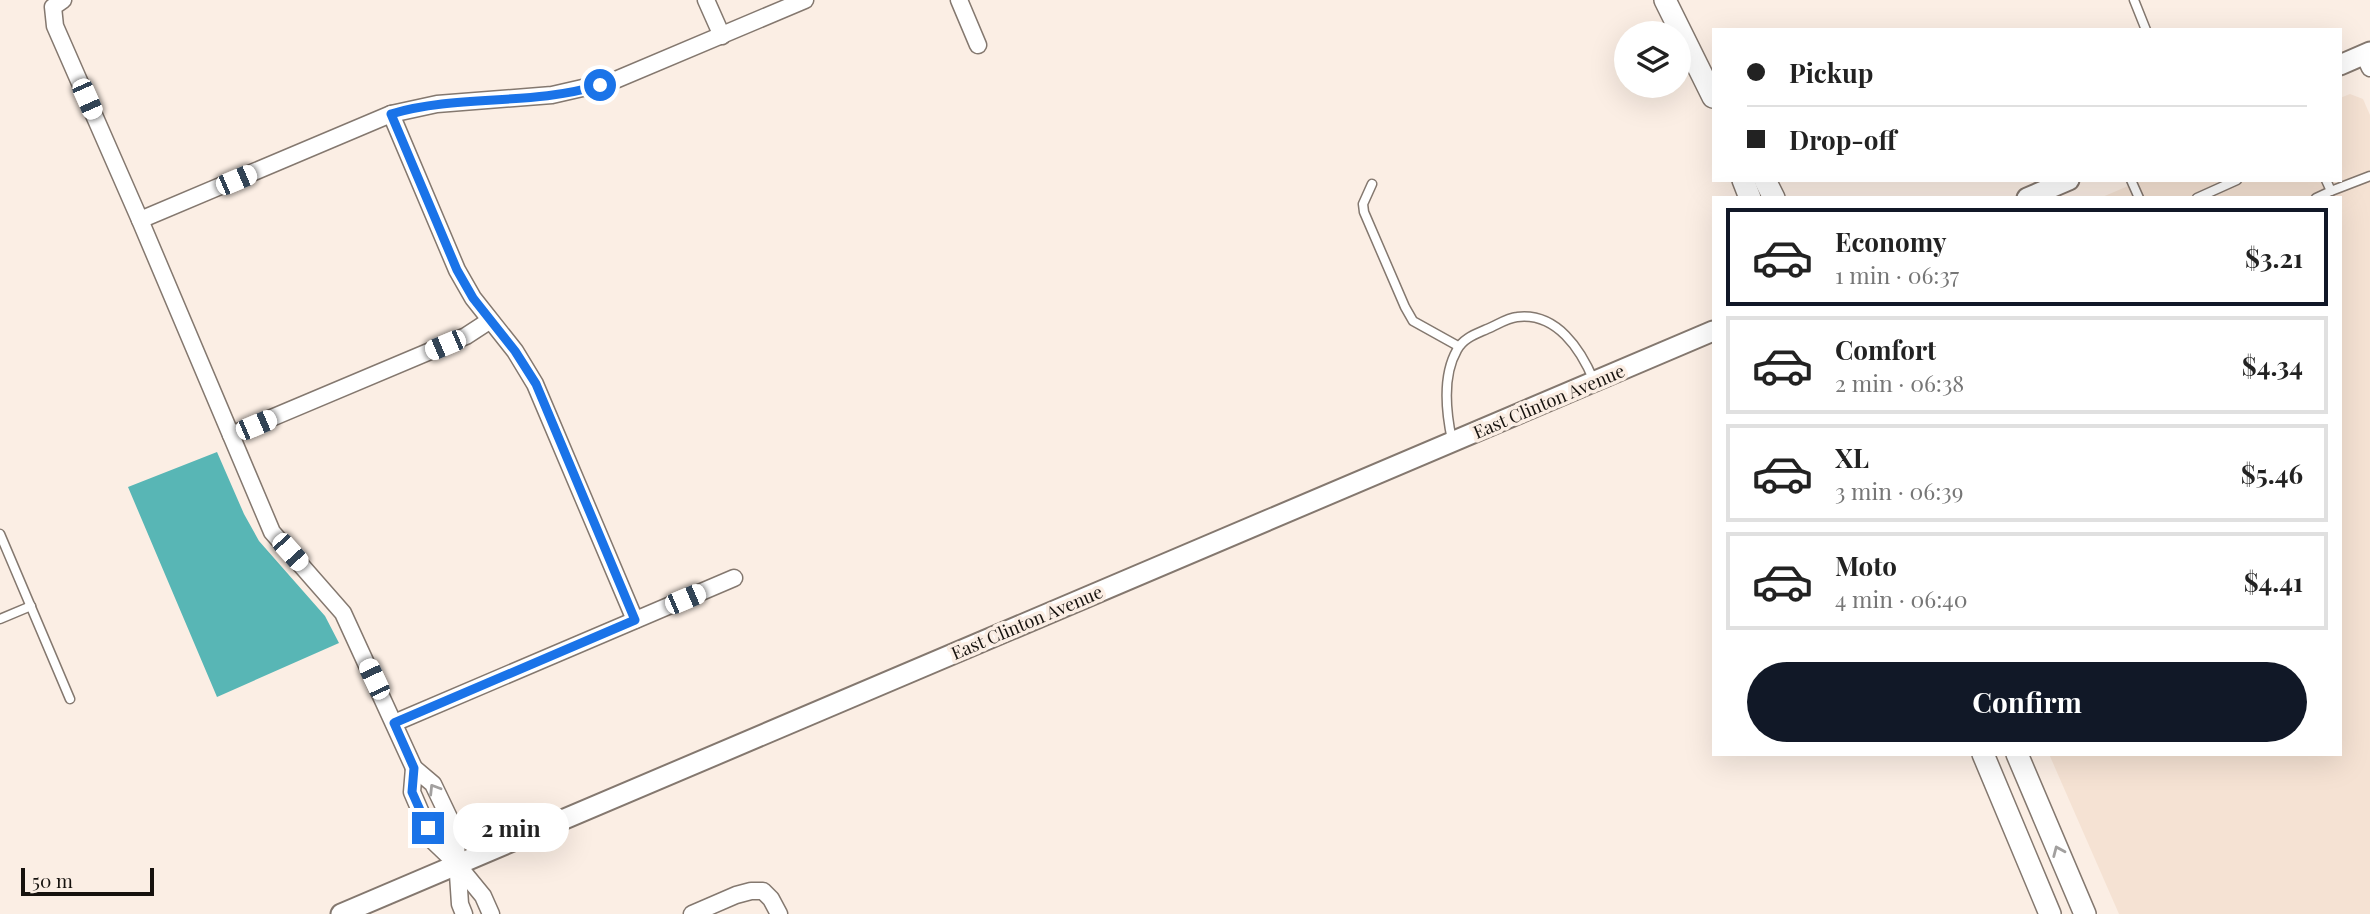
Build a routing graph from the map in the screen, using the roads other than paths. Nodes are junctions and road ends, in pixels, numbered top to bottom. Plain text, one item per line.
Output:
1 (63, 0) edge
2 (706, 0) edge
3 (805, 0) edge
4 (959, 0) edge
5 (1665, 0) edge
6 (2134, 0) edge
7 (2145, 28) edge
8 (722, 36) junction
9 (978, 45) dead end
10 (2368, 59) edge
11 (2342, 65) edge
12 (1712, 95) edge
13 (391, 114) junction
14 (2370, 176) edge
15 (2064, 182) edge
16 (2233, 182) edge
17 (2327, 182) edge
18 (1372, 184) dead end
19 (2331, 191) junction
20 (2032, 196) edge
21 (2201, 196) edge
22 (2320, 196) edge
23 (140, 220) junction
24 (489, 321) junction
25 (1712, 331) edge
26 (1458, 346) junction
27 (1594, 382) junction
28 (231, 435) junction
29 (1452, 443) junction
30 (0, 534) edge
31 (734, 578) dead end
32 (31, 606) junction
33 (0, 619) edge
34 (635, 620) junction
35 (70, 699) dead end
36 (394, 723) junction
37 (1984, 756) edge
38 (2018, 756) edge
39 (414, 768) junction
40 (456, 863) junction
41 (341, 914) edge
42 (464, 914) edge
43 (491, 914) edge
44 (692, 914) edge
45 (779, 914) edge
46 (2050, 914) edge
47 (2085, 914) edge

1 - 23 street
2 - 8 street
3 - 8 street
4 - 9 street
5 - 12 main road
6 - 7 lane
8 - 13 street
10 - 11 street
13 - 23 street
13 - 24 street
14 - 19 lane
15 - 20 street
16 - 21 lane
17 - 19 lane
18 - 26 lane
19 - 22 lane
23 - 28 street
24 - 28 street
24 - 34 street
25 - 27 street, East Clinton Avenue
26 - 27 lane
26 - 29 lane
27 - 29 street, East Clinton Avenue
28 - 36 street
29 - 40 street, East Clinton Avenue
30 - 32 lane
31 - 34 street
32 - 33 lane
32 - 35 lane
34 - 36 street
36 - 39 street
37 - 46 main road
47 -> 38 main road
40 -> 39 street
39 - 40 street
40 - 41 street, East Clinton Avenue
40 - 42 street
40 - 43 street
44 - 45 street

